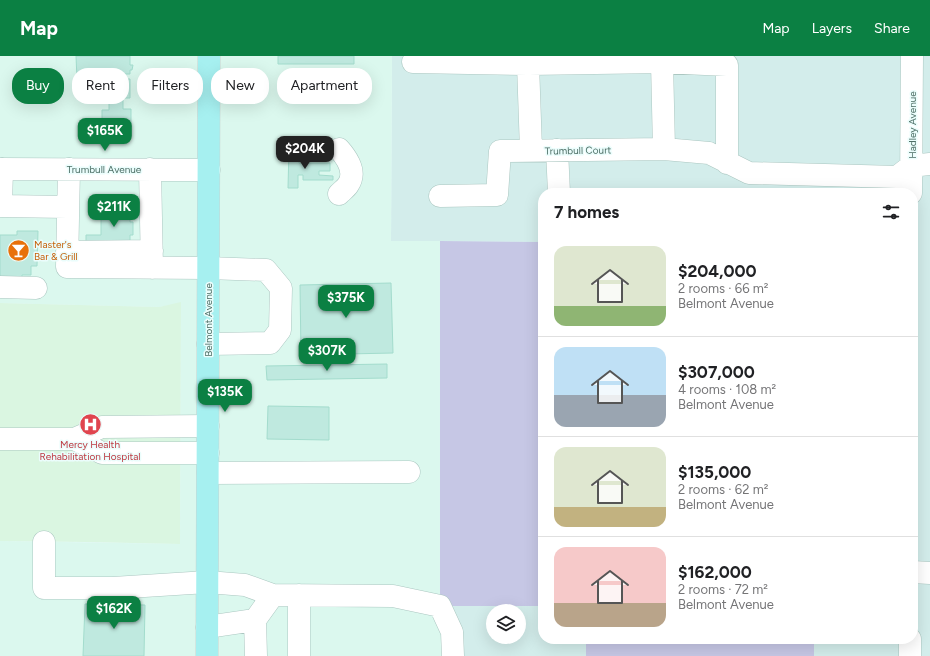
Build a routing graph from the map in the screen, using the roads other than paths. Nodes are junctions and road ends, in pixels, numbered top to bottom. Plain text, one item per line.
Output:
1 (209, 56) edge
2 (912, 56) edge
3 (412, 62) dead end
4 (662, 62) junction
5 (528, 64) junction
6 (339, 149) dead end
7 (664, 149) junction
8 (531, 150) junction
9 (558, 150) junction
10 (727, 163) junction
11 (921, 165) edge
12 (1, 169) edge
13 (69, 169) junction
14 (150, 169) junction
15 (209, 170) junction
16 (559, 188) edge
17 (913, 188) edge
18 (339, 194) dead end
19 (440, 196) dead end
20 (1, 206) edge
21 (68, 207) junction
22 (152, 260) junction
23 (208, 268) junction
24 (0, 287) edge
25 (36, 288) dead end
26 (208, 344) junction
27 (208, 426) junction
28 (0, 438) edge
29 (74, 440) junction
30 (208, 463) junction
31 (409, 472) dead end
32 (44, 542) dead end
33 (918, 572) edge
34 (930, 572) edge
35 (207, 582) junction
36 (273, 595) junction
37 (299, 596) junction
38 (255, 620) junction
39 (207, 627) junction
40 (910, 644) edge
41 (207, 656) edge
42 (256, 656) edge
43 (299, 656) edge
44 (453, 656) edge
45 (910, 656) edge

1 - 15 main road, Belmont Avenue
2 - 11 street, Hadley Avenue
3 - 5 street
4 - 5 street
4 - 7 street
4 - 10 street
5 - 8 street, Trumbull Court
6 - 18 street
7 - 9 street, Trumbull Court
7 - 10 street, Trumbull Court
8 - 9 street, Trumbull Court
8 - 19 street
9 - 16 street
10 - 11 street, Trumbull Court
11 - 17 street, Hadley Avenue
12 - 13 street, Trumbull Avenue
12 - 20 street
13 - 14 street, Trumbull Avenue
13 - 21 street
14 - 15 street, Trumbull Avenue
14 - 22 street
15 - 23 main road, Belmont Avenue
20 - 21 street
21 - 22 street
22 - 23 street
23 - 26 main road, Belmont Avenue
23 - 26 street
24 - 25 street
26 - 27 main road, Belmont Avenue
27 - 29 street
27 - 30 main road, Belmont Avenue
28 - 29 street
29 - 30 street
30 - 31 street
30 - 35 main road, Belmont Avenue
32 - 35 street
33 - 34 street
35 - 36 street
35 - 39 main road, Belmont Avenue
36 - 37 street
36 - 38 street
37 - 43 street
37 - 44 street
38 - 39 street
38 - 42 street
39 - 41 main road, Belmont Avenue
40 - 45 street

